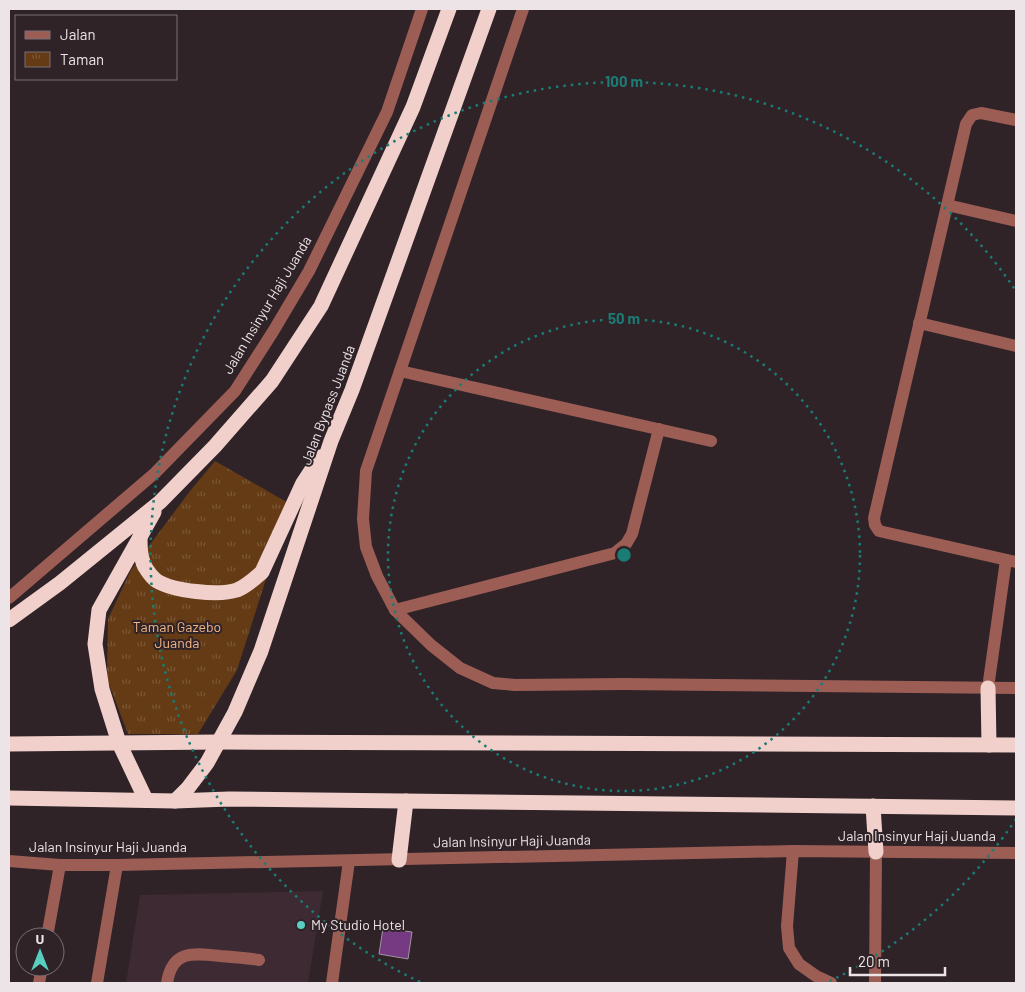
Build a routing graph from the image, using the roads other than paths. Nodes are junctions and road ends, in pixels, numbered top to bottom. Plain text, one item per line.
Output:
1 (422, 9) edge
2 (450, 9) edge
3 (489, 9) edge
4 (523, 9) edge
5 (1016, 120) edge
6 (947, 205) junction
7 (1016, 222) edge
8 (919, 324) junction
9 (1016, 346) edge
10 (400, 371) junction
11 (659, 429) junction
12 (711, 440) dead end
13 (331, 441) junction
14 (160, 502) junction
15 (140, 535) junction
16 (1011, 561) edge
17 (9, 598) edge
18 (395, 610) junction
19 (9, 620) edge
20 (988, 688) junction
21 (1016, 688) edge
22 (220, 742) junction
23 (119, 743) junction
24 (9, 744) edge
25 (989, 745) junction
26 (1016, 745) edge
27 (9, 798) edge
28 (146, 800) junction
29 (175, 801) junction
30 (406, 801) junction
31 (873, 806) junction
32 (1016, 808) edge
33 (793, 851) junction
34 (876, 852) junction
35 (1016, 853) edge
36 (399, 860) junction
37 (9, 861) edge
38 (350, 861) junction
39 (60, 865) junction
40 (117, 865) junction
41 (49, 927) edge
42 (259, 960) dead end
43 (97, 983) edge
44 (167, 983) edge
45 (332, 983) edge
46 (831, 983) edge
47 (875, 983) edge

1 - 17 street, Jalan Insinyur Haji Juanda
2 - 14 highway
3 - 13 highway, Jalan Bypass Juanda
4 - 10 street
5 - 6 street
6 - 7 street
6 - 8 street
8 - 9 street
8 - 16 street
10 - 11 street
10 - 18 street
11 - 12 street
11 - 18 street
13 - 15 highway
13 - 22 highway, Jalan Bypass Juanda
14 - 15 highway
14 - 19 highway
15 - 23 highway
16 - 20 street
18 - 20 street
20 - 21 street
20 - 25 highway
22 - 23 highway
22 - 25 highway
22 - 29 highway, Jalan Bypass Juanda
23 - 24 highway
23 - 28 highway
25 - 26 highway
27 - 28 highway, Jalan Insinyur Haji Juanda
28 - 29 highway, Jalan Insinyur Haji Juanda
29 - 30 highway, Jalan Insinyur Haji Juanda
30 - 31 highway, Jalan Insinyur Haji Juanda
30 - 36 highway
31 - 32 highway, Jalan Insinyur Haji Juanda
31 - 34 highway
33 - 34 street, Jalan Insinyur Haji Juanda
33 - 36 street, Jalan Insinyur Haji Juanda
33 - 46 street
34 - 35 street, Jalan Insinyur Haji Juanda
34 - 47 street
36 - 38 street, Jalan Insinyur Haji Juanda
37 - 39 street, Jalan Insinyur Haji Juanda
38 - 40 street, Jalan Insinyur Haji Juanda
38 - 45 street
39 - 40 street, Jalan Insinyur Haji Juanda
39 - 41 street
40 - 43 street
42 - 44 street

